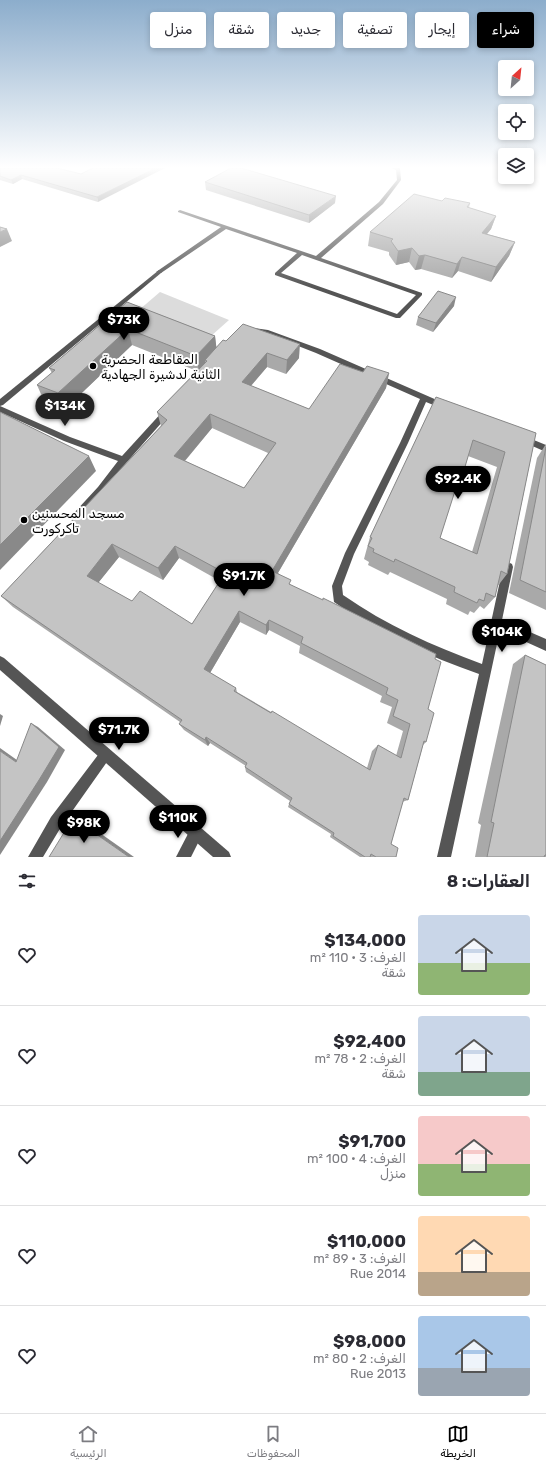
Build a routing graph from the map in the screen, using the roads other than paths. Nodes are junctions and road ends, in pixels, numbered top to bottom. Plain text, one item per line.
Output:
1 (375, 208) edge
2 (180, 211) dead end
3 (225, 227) junction
4 (301, 253) junction
5 (317, 258) junction
6 (246, 331) edge
7 (424, 398) junction
8 (0, 403) edge
9 (175, 403) edge
10 (0, 409) edge
11 (454, 410) edge
12 (519, 437) edge
13 (546, 449) edge
14 (124, 460) junction
15 (70, 524) edge
16 (511, 553) edge
17 (496, 623) junction
18 (546, 645) edge
19 (0, 662) edge
20 (486, 671) junction
21 (105, 755) junction
22 (196, 833) junction
23 (35, 857) edge
24 (183, 857) edge
25 (224, 857) edge
26 (444, 857) edge

1 - 5 street
2 - 3 street
3 - 4 street
3 - 8 street
4 - 5 street
4 - 5 street
6 - 7 street
7 - 11 street
7 - 20 street
9 - 14 street
10 - 14 street
12 - 13 street
14 - 15 street
16 - 17 street
17 - 18 street
17 - 20 street
19 - 21 street
20 - 26 street
21 - 22 street
21 - 23 street
22 - 24 street
22 - 25 street

